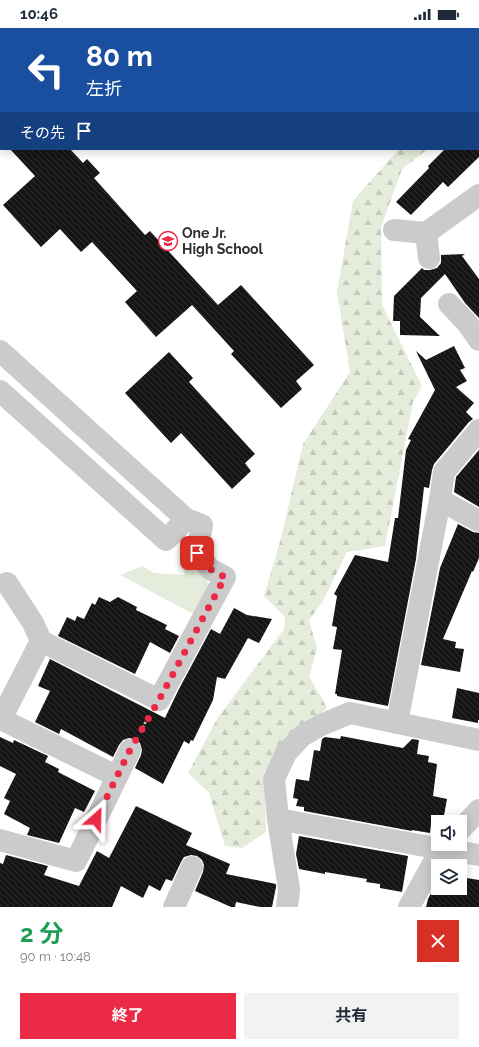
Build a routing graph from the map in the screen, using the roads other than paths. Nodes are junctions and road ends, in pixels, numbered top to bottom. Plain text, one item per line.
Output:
1 (479, 195) edge
2 (394, 230) dead end
3 (426, 234) junction
4 (429, 258) dead end
5 (449, 304) dead end
6 (475, 328) edge
7 (0, 351) edge
8 (0, 391) edge
9 (479, 430) edge
10 (440, 500) junction
11 (186, 519) junction
12 (479, 521) edge
13 (7, 583) dead end
14 (41, 641) junction
15 (397, 723) junction
16 (479, 740) edge
17 (130, 750) road end
18 (116, 776) junction
19 (479, 810) edge
20 (278, 820) junction
21 (467, 823) edge
22 (0, 840) edge
23 (431, 845) edge
24 (442, 851) edge
25 (462, 851) edge
26 (479, 855) edge
27 (192, 867) dead end
28 (174, 907) edge
29 (287, 907) edge
30 (409, 907) edge

1 - 3 street
2 - 3 street
3 - 4 street
5 - 6 street
7 - 11 street
8 - 11 street
9 - 10 street
10 - 12 street
10 - 15 street
11 - 14 street
13 - 14 street
14 - 18 street
15 - 16 street
15 - 20 street
17 - 18 street
18 - 22 street
19 - 21 street
20 - 23 street
20 - 29 street
24 - 30 street
25 - 26 street
27 - 28 street

